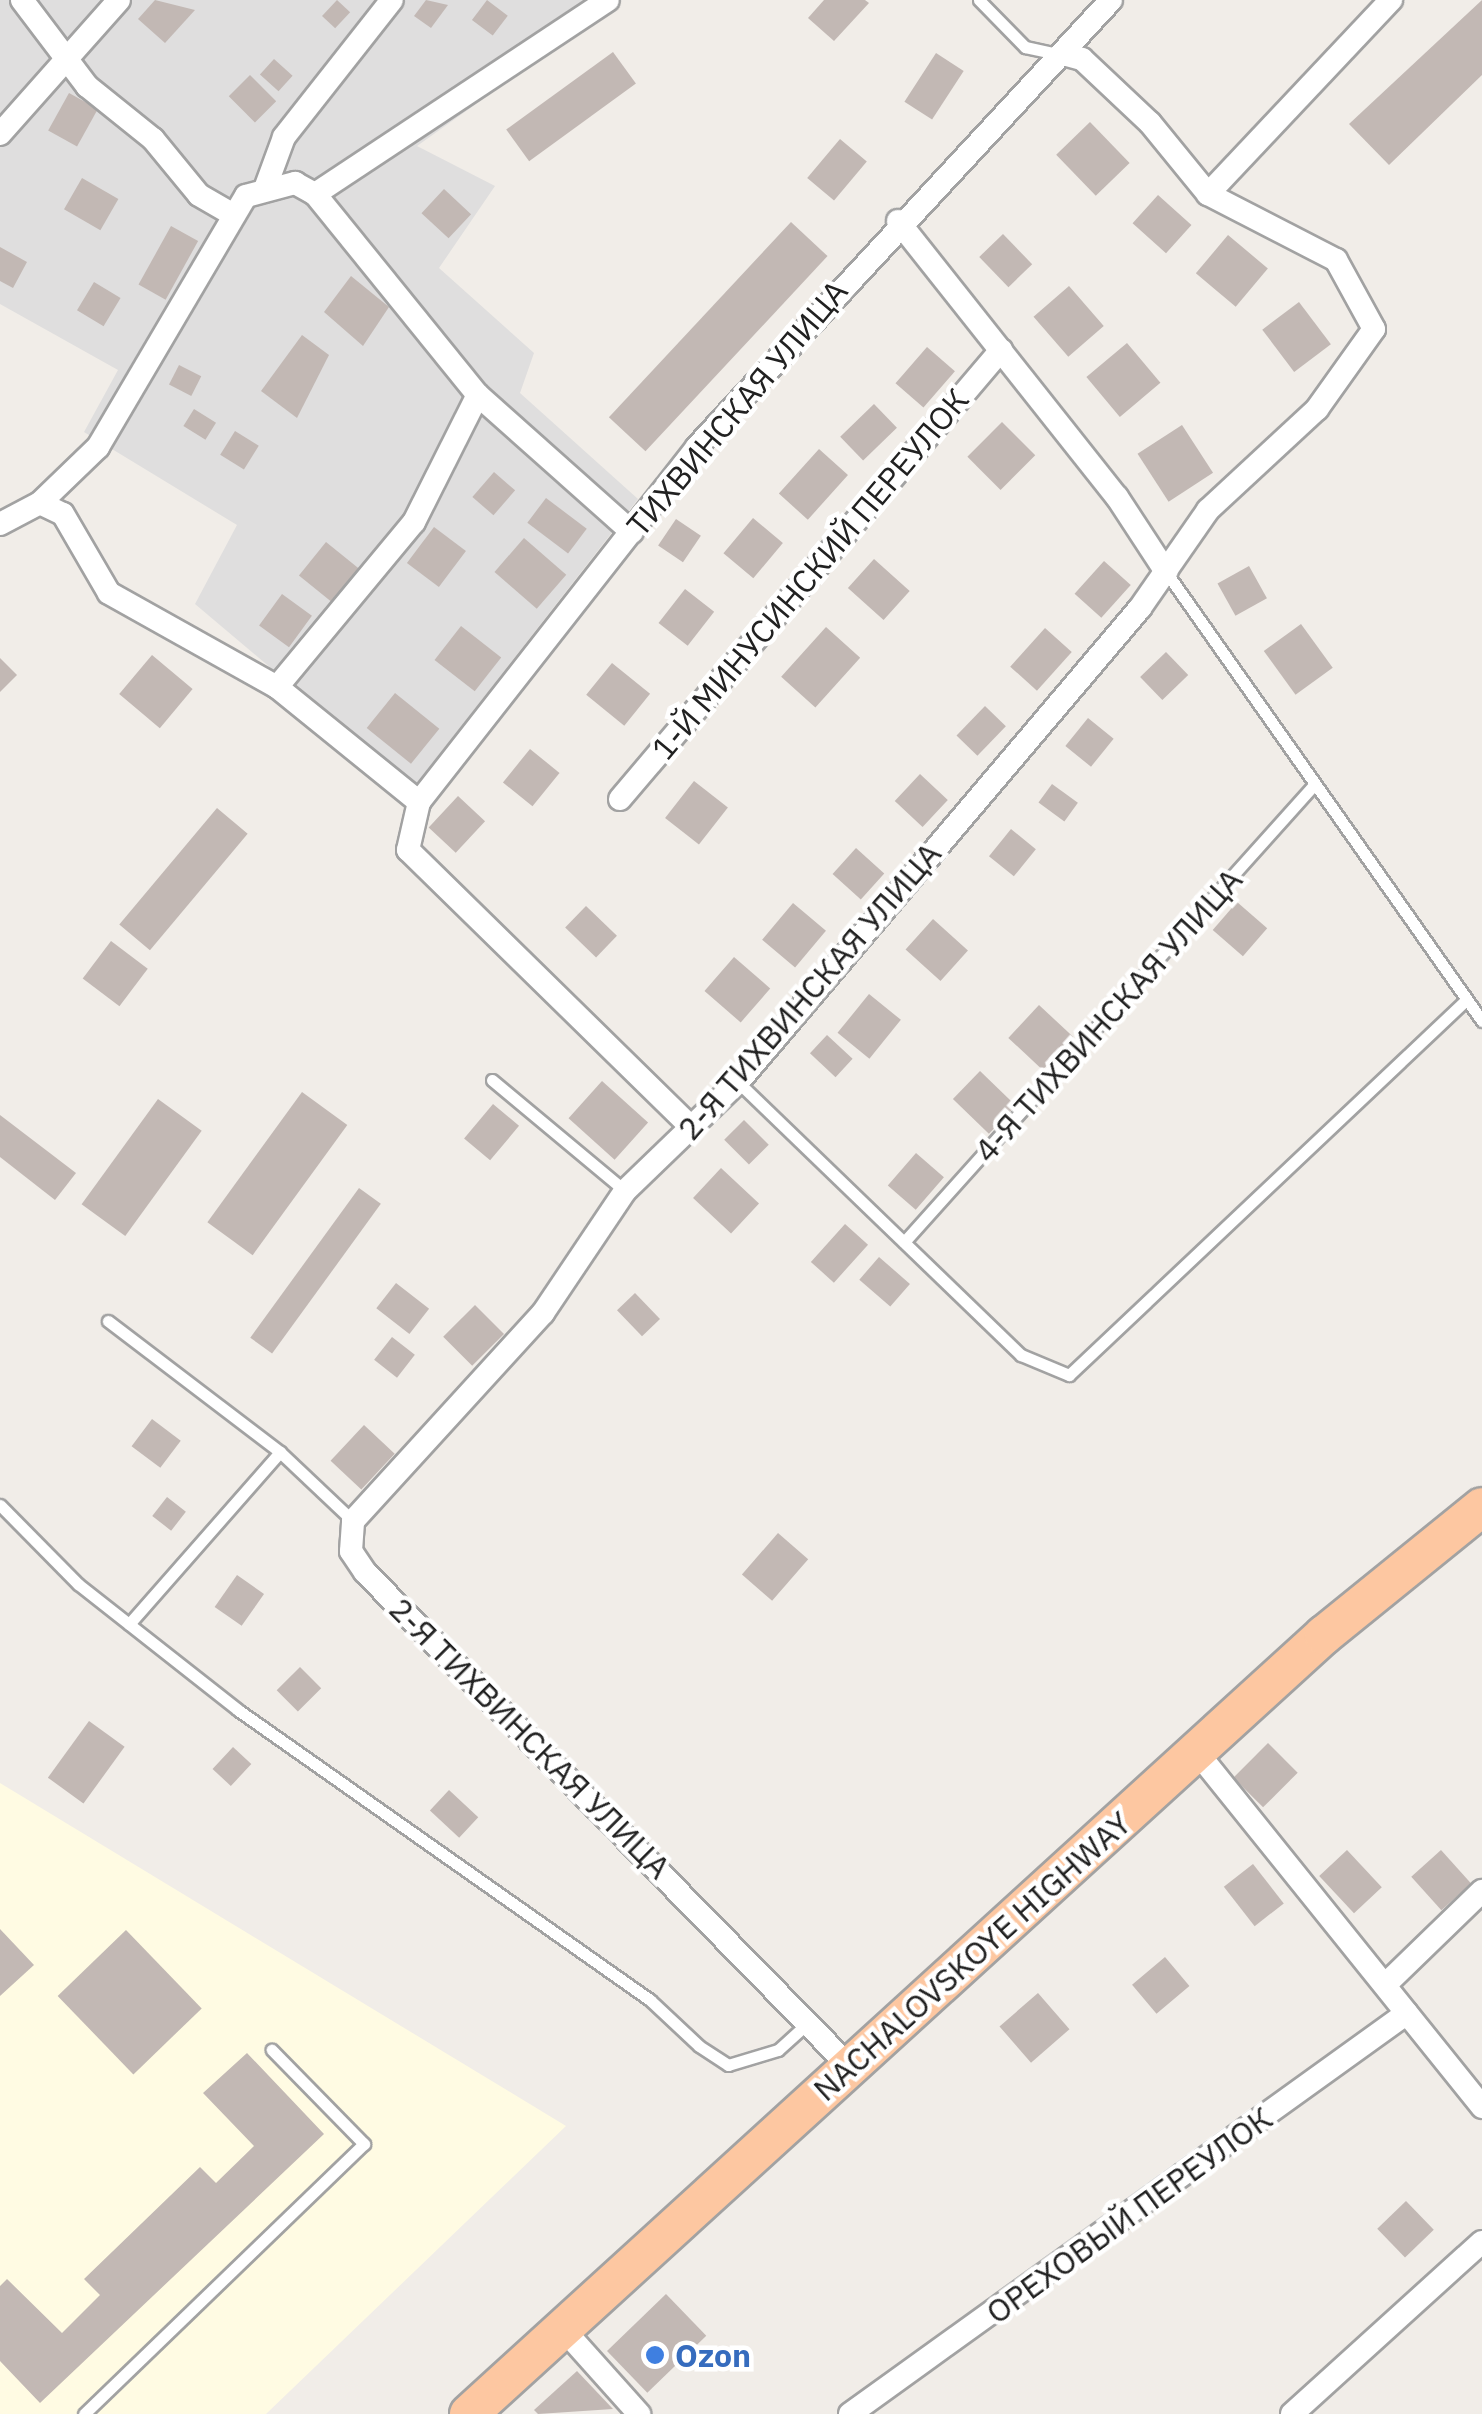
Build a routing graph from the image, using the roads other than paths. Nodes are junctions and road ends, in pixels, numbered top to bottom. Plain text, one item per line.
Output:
1 (22, 0) edge
2 (119, 0) edge
3 (392, 0) edge
4 (608, 0) edge
5 (978, 0) edge
6 (1111, 0) edge
7 (1392, 0) edge
8 (1063, 54) junction
9 (68, 59) junction
10 (0, 134) edge
11 (266, 186) junction
12 (315, 194) junction
13 (1208, 194) junction
14 (232, 214) junction
15 (898, 221) junction
16 (1001, 350) junction
17 (478, 395) junction
18 (40, 503) junction
19 (0, 524) edge
20 (632, 532) junction
21 (1166, 572) junction
22 (277, 687) junction
23 (1312, 787) junction
24 (620, 799) dead end
25 (419, 802) junction
26 (1466, 1000) junction
27 (1482, 1021) edge
28 (492, 1080) dead end
29 (738, 1082) junction
30 (692, 1127) junction
31 (625, 1191) junction
32 (904, 1242) junction
33 (108, 1322) dead end
34 (280, 1452) junction
35 (0, 1505) edge
36 (1482, 1508) edge
37 (353, 1522) junction
38 (129, 1624) junction
39 (1196, 1750) junction
40 (1482, 1891) edge
41 (1386, 1984) junction
42 (1407, 2014) junction
43 (811, 2020) junction
44 (272, 2050) dead end
45 (850, 2067) junction
46 (1482, 2108) edge
47 (1482, 2242) edge
48 (564, 2330) junction
49 (84, 2414) edge
50 (469, 2414) edge
51 (640, 2414) edge
52 (850, 2414) edge
53 (1292, 2414) edge

1 - 9 street
2 - 9 street
3 - 11 street
4 - 12 street
5 - 8 lane
6 - 8 street, ТИХВИНСКАЯ УЛИЦА
7 - 13 street
8 - 13 street
8 - 15 street, ТИХВИНСКАЯ УЛИЦА
9 - 10 street
9 - 14 street
11 - 12 street
11 - 14 street
12 - 17 street
13 - 21 street, 2-Я ТИХВИНСКАЯ УЛИЦА
14 - 18 street
15 - 16 street
15 - 20 street, ТИХВИНСКАЯ УЛИЦА
16 - 21 street
16 - 24 street, 1-Й МИНУСИНСКИЙ ПЕРЕУЛОК
17 - 20 street
17 - 22 street
18 - 19 street
18 - 22 street
20 - 25 street, ТИХВИНСКАЯ УЛИЦА
21 - 23 lane
21 - 29 street, 2-Я ТИХВИНСКАЯ УЛИЦА
22 - 25 street
23 - 26 lane
23 - 32 lane, 4-Я ТИХВИНСКАЯ УЛИЦА
25 - 30 street, ТИХВИНСКАЯ УЛИЦА
26 - 27 lane
26 - 32 lane
28 - 31 lane
29 - 30 street, 2-Я ТИХВИНСКАЯ УЛИЦА
29 - 32 lane
30 - 31 street, 2-Я ТИХВИНСКАЯ УЛИЦА
31 - 37 street, 2-Я ТИХВИНСКАЯ УЛИЦА
33 - 34 lane
34 - 37 lane
34 - 38 lane
35 - 38 lane
36 - 39 main road, NACHALOVSKOYE HIGHWAY
37 - 43 street, 2-Я ТИХВИНСКАЯ УЛИЦА
38 - 43 lane
39 - 41 street
39 - 45 main road, NACHALOVSKOYE HIGHWAY
40 - 41 street
41 - 42 street
42 - 46 street
42 - 52 street, ОРЕХОВЫЙ ПЕРЕУЛОК
43 - 45 street, 2-Я ТИХВИНСКАЯ УЛИЦА
44 - 49 lane
45 - 48 main road, NACHALOVSKOYE HIGHWAY
47 - 53 street
48 - 50 main road, NACHALOVSKOYE HIGHWAY
48 - 51 street

